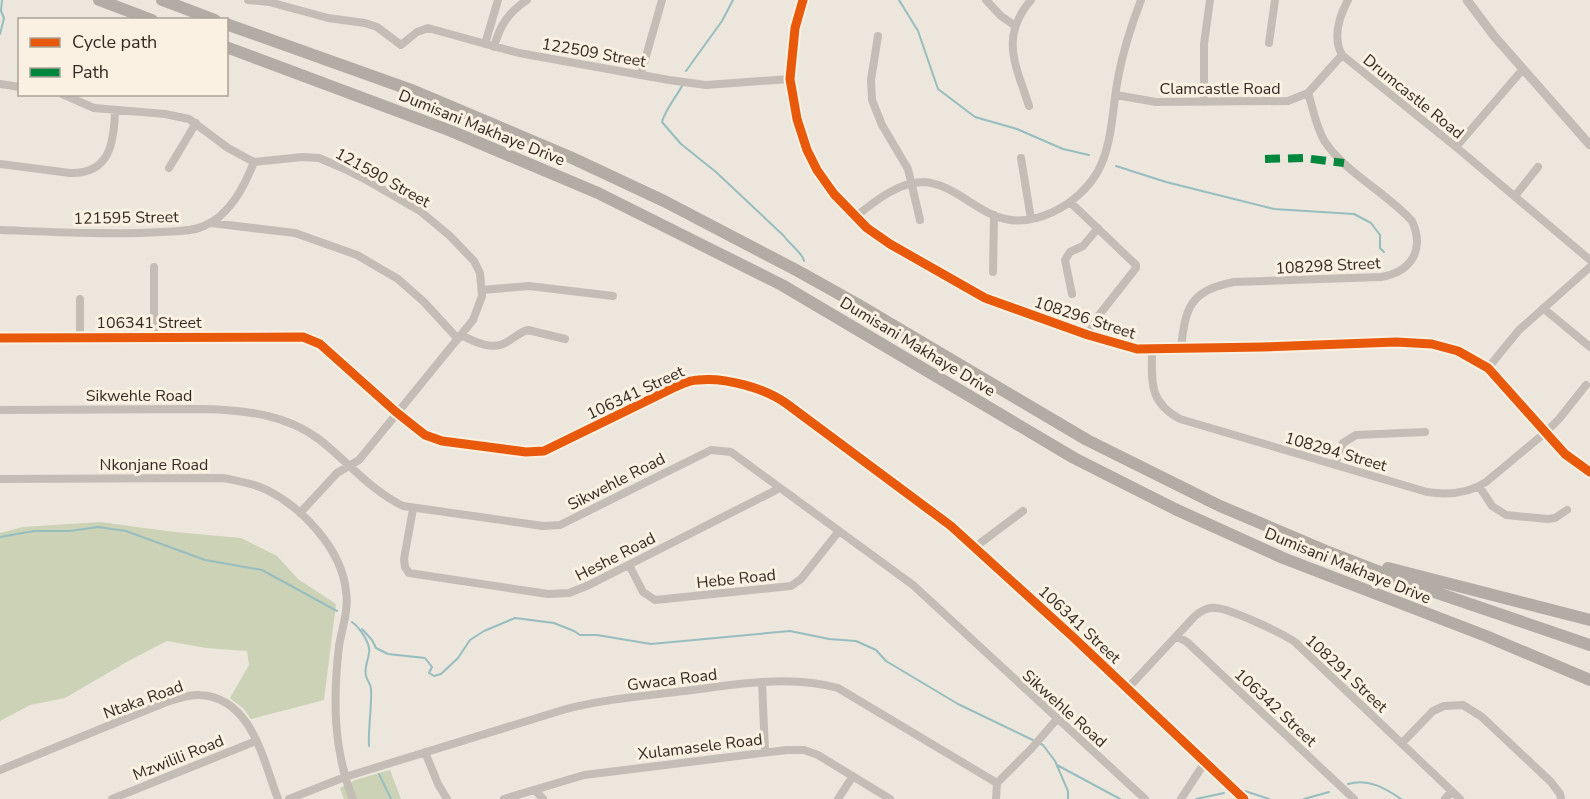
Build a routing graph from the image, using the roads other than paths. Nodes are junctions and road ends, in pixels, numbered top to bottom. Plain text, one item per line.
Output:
1 (99, 0) edge
2 (162, 0) edge
3 (248, 0) edge
4 (498, 0) edge
5 (527, 0) edge
6 (662, 0) edge
7 (803, 0) edge
8 (986, 0) edge
9 (1031, 0) edge
10 (1141, 0) edge
11 (1210, 0) edge
12 (1275, 0) edge
13 (1348, 0) edge
14 (1467, 0) edge
15 (147, 18) edge
16 (210, 18) edge
17 (228, 25) edge
18 (1014, 25) junction
19 (878, 36) dead end
20 (485, 44) junction
21 (1269, 44) dead end
22 (494, 47) junction
23 (228, 48) edge
24 (1342, 55) junction
25 (1522, 69) junction
26 (641, 74) junction
27 (790, 79) junction
28 (0, 84) edge
29 (18, 87) edge
30 (1308, 93) junction
31 (1116, 94) junction
32 (66, 96) edge
33 (1204, 102) junction
34 (1029, 106) dead end
35 (115, 111) junction
36 (196, 123) junction
37 (1590, 145) edge
38 (1456, 147) junction
39 (1021, 158) dead end
40 (254, 162) junction
41 (0, 164) edge
42 (1538, 167) dead end
43 (169, 168) dead end
44 (912, 183) junction
45 (1515, 196) junction
46 (1070, 202) junction
47 (994, 215) junction
48 (855, 217) junction
49 (1031, 219) junction
50 (920, 220) dead end
51 (210, 223) junction
52 (1098, 228) junction
53 (0, 230) edge
54 (1590, 260) edge
55 (154, 267) dead end
56 (1590, 267) edge
57 (993, 272) dead end
58 (482, 290) junction
59 (1072, 294) dead end
60 (613, 296) dead end
61 (80, 299) dead end
62 (1543, 308) junction
63 (1088, 334) junction
64 (154, 337) junction
65 (460, 337) junction
66 (0, 338) edge
67 (80, 338) junction
68 (565, 339) dead end
69 (1590, 347) edge
70 (1180, 349) junction
71 (1152, 350) junction
72 (1488, 368) junction
73 (1586, 385) dead end
74 (0, 410) edge
75 (396, 412) junction
76 (1425, 432) dead end
77 (1546, 432) junction
78 (1335, 464) junction
79 (349, 467) junction
80 (1590, 472) edge
81 (0, 479) edge
82 (1479, 486) junction
83 (780, 488) junction
84 (413, 509) junction
85 (1567, 510) dead end
86 (1023, 511) dead end
87 (300, 513) junction
88 (839, 531) junction
89 (975, 547) junction
90 (1326, 552) junction
91 (629, 565) junction
92 (1590, 620) edge
93 (1178, 637) junction
94 (1590, 645) edge
95 (1590, 680) edge
96 (762, 682) junction
97 (1127, 689) junction
98 (1057, 719) junction
99 (256, 741) junction
100 (1402, 743) junction
101 (765, 751) junction
102 (425, 752) junction
103 (1205, 762) junction
104 (0, 770) edge
105 (853, 776) junction
106 (345, 777) junction
107 (997, 783) junction
108 (535, 790) junction
109 (1452, 791) junction
110 (111, 799) edge
111 (278, 799) edge
112 (289, 799) edge
113 (353, 799) edge
114 (447, 799) edge
115 (504, 799) edge
116 (543, 799) edge
117 (838, 799) edge
118 (890, 799) edge
119 (996, 799) edge
120 (1146, 799) edge
121 (1181, 799) edge
122 (1244, 799) edge
123 (1354, 799) edge
124 (1445, 799) edge
125 (1460, 799) edge
126 (1561, 799) edge

1 - 15 main road
2 - 16 main road
3 - 20 street, 122509 Street
4 - 20 street
5 - 22 street
6 - 26 street
7 - 27 street, 108296 Street
8 - 18 street
9 - 18 street
10 - 31 street
11 - 33 street
12 - 21 street
13 - 24 street, Drumcastle Road
14 - 25 street
17 - 90 main road, Dumisani Makhaye Drive
18 - 34 street
19 - 44 street
20 - 22 street, 122509 Street
22 - 26 street, 122509 Street
23 - 95 main road, Dumisani Makhaye Drive
24 - 30 street
24 - 38 street, Drumcastle Road
25 - 37 street
25 - 38 street
26 - 27 street, 122509 Street
27 - 48 street, 108296 Street
28 - 29 street
30 - 33 street, Clamcastle Road
30 - 70 street, 108298 Street
31 - 33 street, Clamcastle Road
31 - 46 street
32 - 35 street
35 - 36 street
35 - 41 street
36 - 40 street
36 - 43 street
38 - 45 street, Drumcastle Road
39 - 49 street
40 - 51 street, 121595 Street
40 - 58 street, 121590 Street
42 - 45 street
44 - 47 street
44 - 48 street
44 - 50 street
45 - 54 street, Drumcastle Road
46 - 49 street
46 - 52 street
47 - 49 street
47 - 57 street
48 - 63 street, 108296 Street
51 - 53 street, 121595 Street
51 - 65 street
52 - 59 street
52 - 63 street
55 - 64 street, 106341 Street
56 - 62 street
58 - 60 street
58 - 65 street
61 - 67 street
62 - 69 street
62 - 72 street
63 - 71 street, 108296 Street
64 - 67 street, 106341 Street
64 - 75 street, 106341 Street
65 - 68 street
65 - 75 street
66 - 67 street, 106341 Street
70 - 71 street, 108296 Street
70 - 72 street, 108296 Street
71 - 78 street, 108294 Street
72 - 77 street, 108296 Street
73 - 77 street, 108294 Street
74 - 79 street, Sikwehle Road
75 - 79 street
75 - 89 street, 106341 Street
76 - 78 street
77 - 80 street, 108296 Street
77 - 82 street, 108294 Street
78 - 82 street, 108294 Street
79 - 84 street, Sikwehle Road
79 - 87 street
81 - 87 street, Nkonjane Road
82 - 85 street
83 - 84 street, Sikwehle Road
83 - 88 street, Sikwehle Road
83 - 91 street, Heshe Road
84 - 91 street, Heshe Road
86 - 89 street
87 - 106 street, Nkonjane Road
88 - 91 street, Hebe Road
88 - 98 street, Sikwehle Road
89 - 97 street, 106341 Street
90 - 92 main road
90 - 94 main road, Dumisani Makhaye Drive
93 - 97 street, 108291 Street
93 - 100 street, 108291 Street
93 - 123 street, 106342 Street
96 - 101 street
96 - 102 street, Gwaca Road
96 - 107 street, Gwaca Road
97 - 103 street, 106341 Street
98 - 107 street
98 - 120 street, Sikwehle Road
99 - 104 street, Ntaka Road
99 - 110 street, Mzwilili Road
99 - 111 street, Ntaka Road
100 - 109 street, 108291 Street
100 - 126 street
101 - 105 street, Xulamasele Road
101 - 108 street, Xulamasele Road
102 - 106 street, Gwaca Road
102 - 114 street
103 - 121 street
103 - 122 street, 106341 Street
105 - 117 street
105 - 118 street, Xulamasele Road
106 - 112 street, Gwaca Road
106 - 113 street, Nkonjane Road
107 - 119 street
108 - 115 street, Xulamasele Road
108 - 116 street
109 - 124 street
109 - 125 street, 108291 Street

